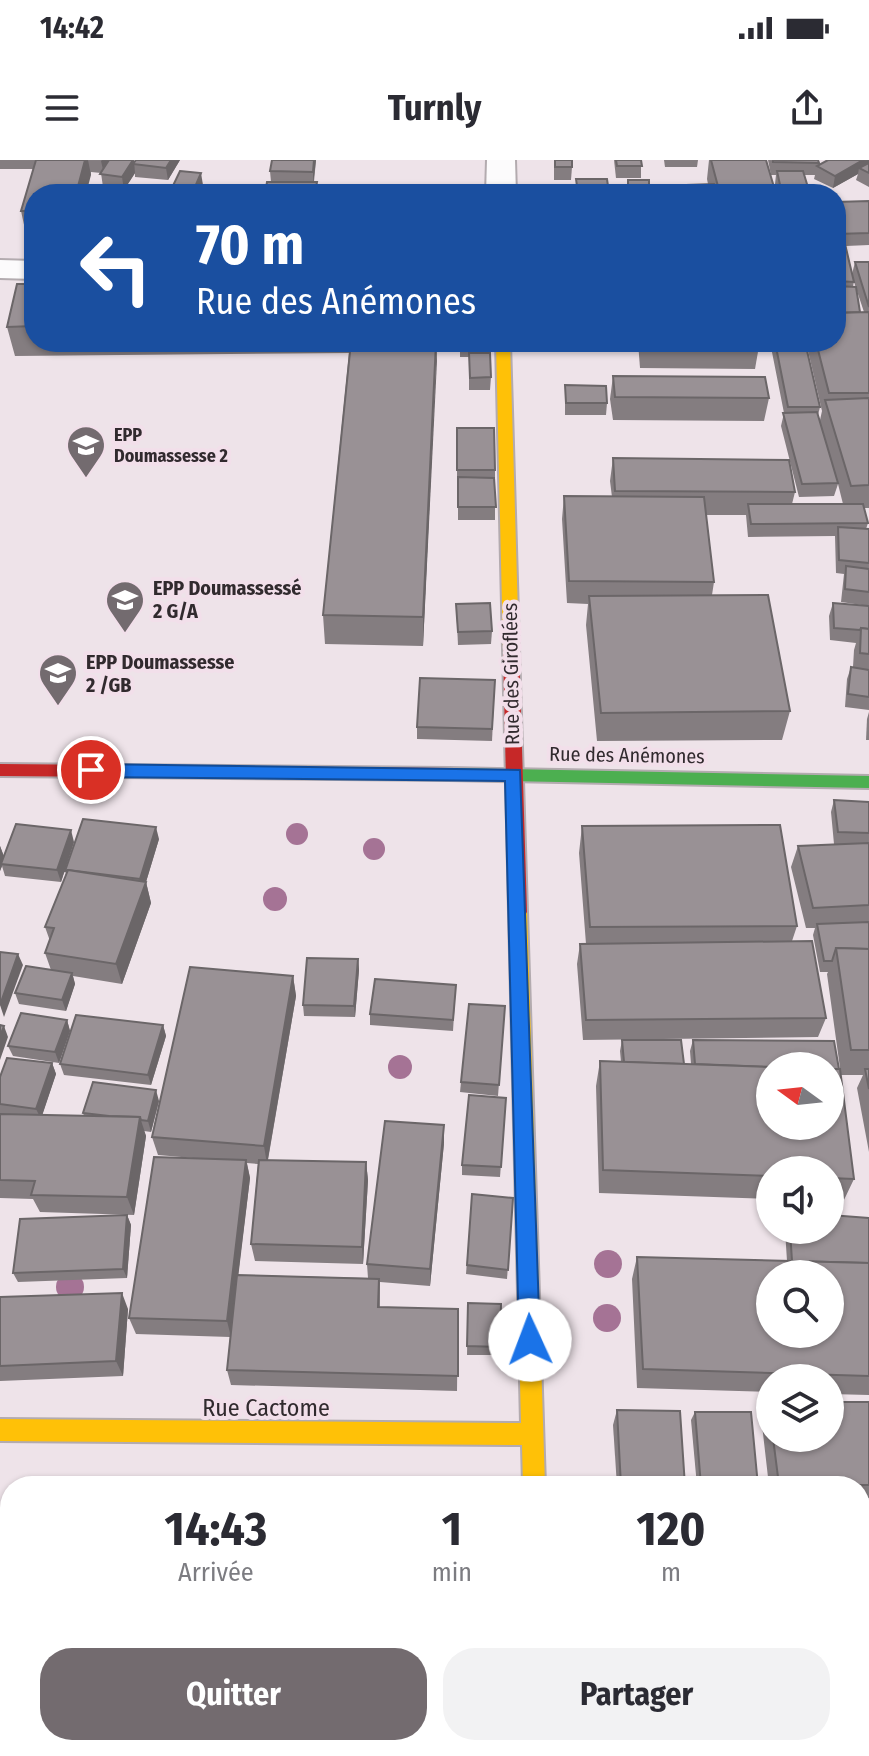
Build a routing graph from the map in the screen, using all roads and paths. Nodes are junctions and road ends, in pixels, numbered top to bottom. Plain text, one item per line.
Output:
1 (501, 160) edge
2 (501, 184) edge
3 (0, 269) edge
4 (24, 270) edge
5 (503, 352) edge
6 (0, 770) edge
7 (514, 775) junction
8 (869, 782) edge
9 (0, 1430) edge
10 (532, 1434) junction
11 (534, 1476) edge

1 - 2 street
3 - 4 street
5 - 7 street, Rue des Giroflées
6 - 7 street, Rue des Anémones
7 - 8 street, Rue des Anémones
7 - 10 street, Rue des Giroflées
9 - 10 street, Rue Cactome
10 - 11 street, Rue des Giroflées

